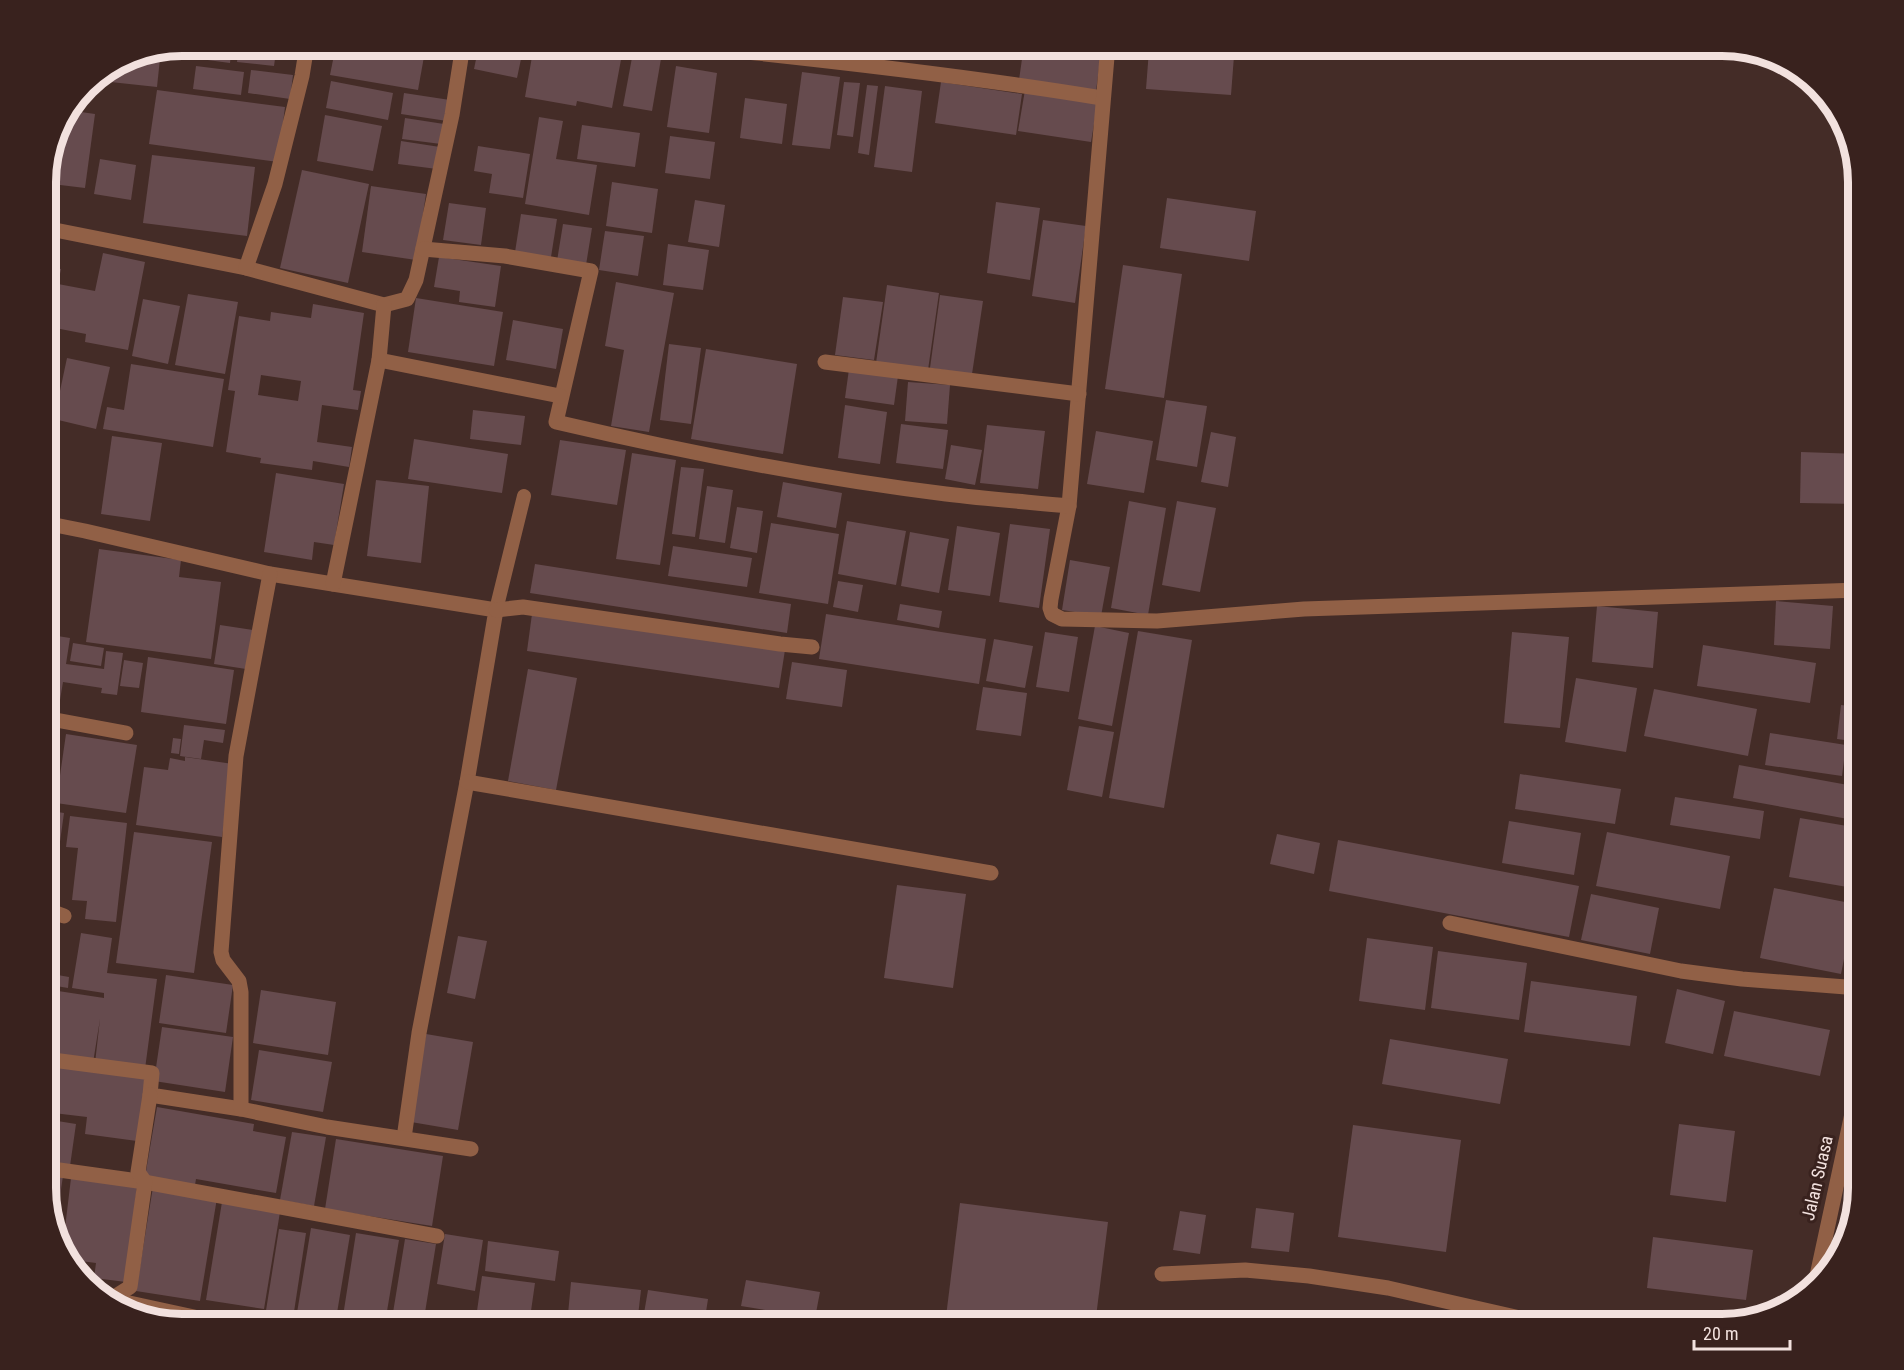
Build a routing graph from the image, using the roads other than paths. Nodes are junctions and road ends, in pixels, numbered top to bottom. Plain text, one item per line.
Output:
1 (305, 56) edge
2 (461, 56) edge
3 (782, 56) edge
4 (1107, 56) edge
5 (1102, 98) junction
6 (56, 230) edge
7 (423, 249) junction
8 (246, 268) junction
9 (384, 305) junction
10 (379, 360) junction
11 (825, 362) dead end
12 (1078, 394) junction
13 (560, 396) junction
14 (524, 496) dead end
15 (1069, 506) junction
16 (56, 525) edge
17 (270, 574) junction
18 (333, 584) junction
19 (1848, 590) edge
20 (495, 610) junction
21 (812, 646) dead end
22 (56, 720) edge
23 (126, 734) dead end
24 (467, 782) junction
25 (991, 873) dead end
26 (56, 913) edge
27 (64, 916) dead end
28 (1450, 923) dead end
29 (1848, 987) edge
30 (56, 1060) edge
31 (150, 1095) junction
32 (241, 1109) junction
33 (1848, 1132) edge
34 (404, 1138) junction
35 (471, 1149) dead end
36 (56, 1170) edge
37 (145, 1182) junction
38 (437, 1236) dead end
39 (1818, 1270) edge
40 (1162, 1274) dead end
41 (116, 1297) edge
42 (131, 1304) edge
43 (183, 1315) edge
44 (1506, 1315) edge

1 - 8 street
2 - 7 street
3 - 5 street
4 - 5 street
5 - 12 street
6 - 8 street
7 - 9 street
7 - 13 street
8 - 9 street
9 - 10 street
10 - 13 street
10 - 18 street
11 - 12 street
12 - 15 street
13 - 15 street
14 - 20 lane
15 - 19 street
16 - 17 street
17 - 18 street
17 - 32 street
18 - 20 street
20 - 21 street
20 - 24 street
22 - 23 street
24 - 25 street
24 - 34 street
26 - 27 street
28 - 29 street
30 - 31 street
31 - 32 street
31 - 37 street
32 - 34 street
33 - 39 street, Jalan Suasa
34 - 35 street
36 - 37 street
37 - 38 street
37 - 41 street
40 - 44 street
42 - 43 street

